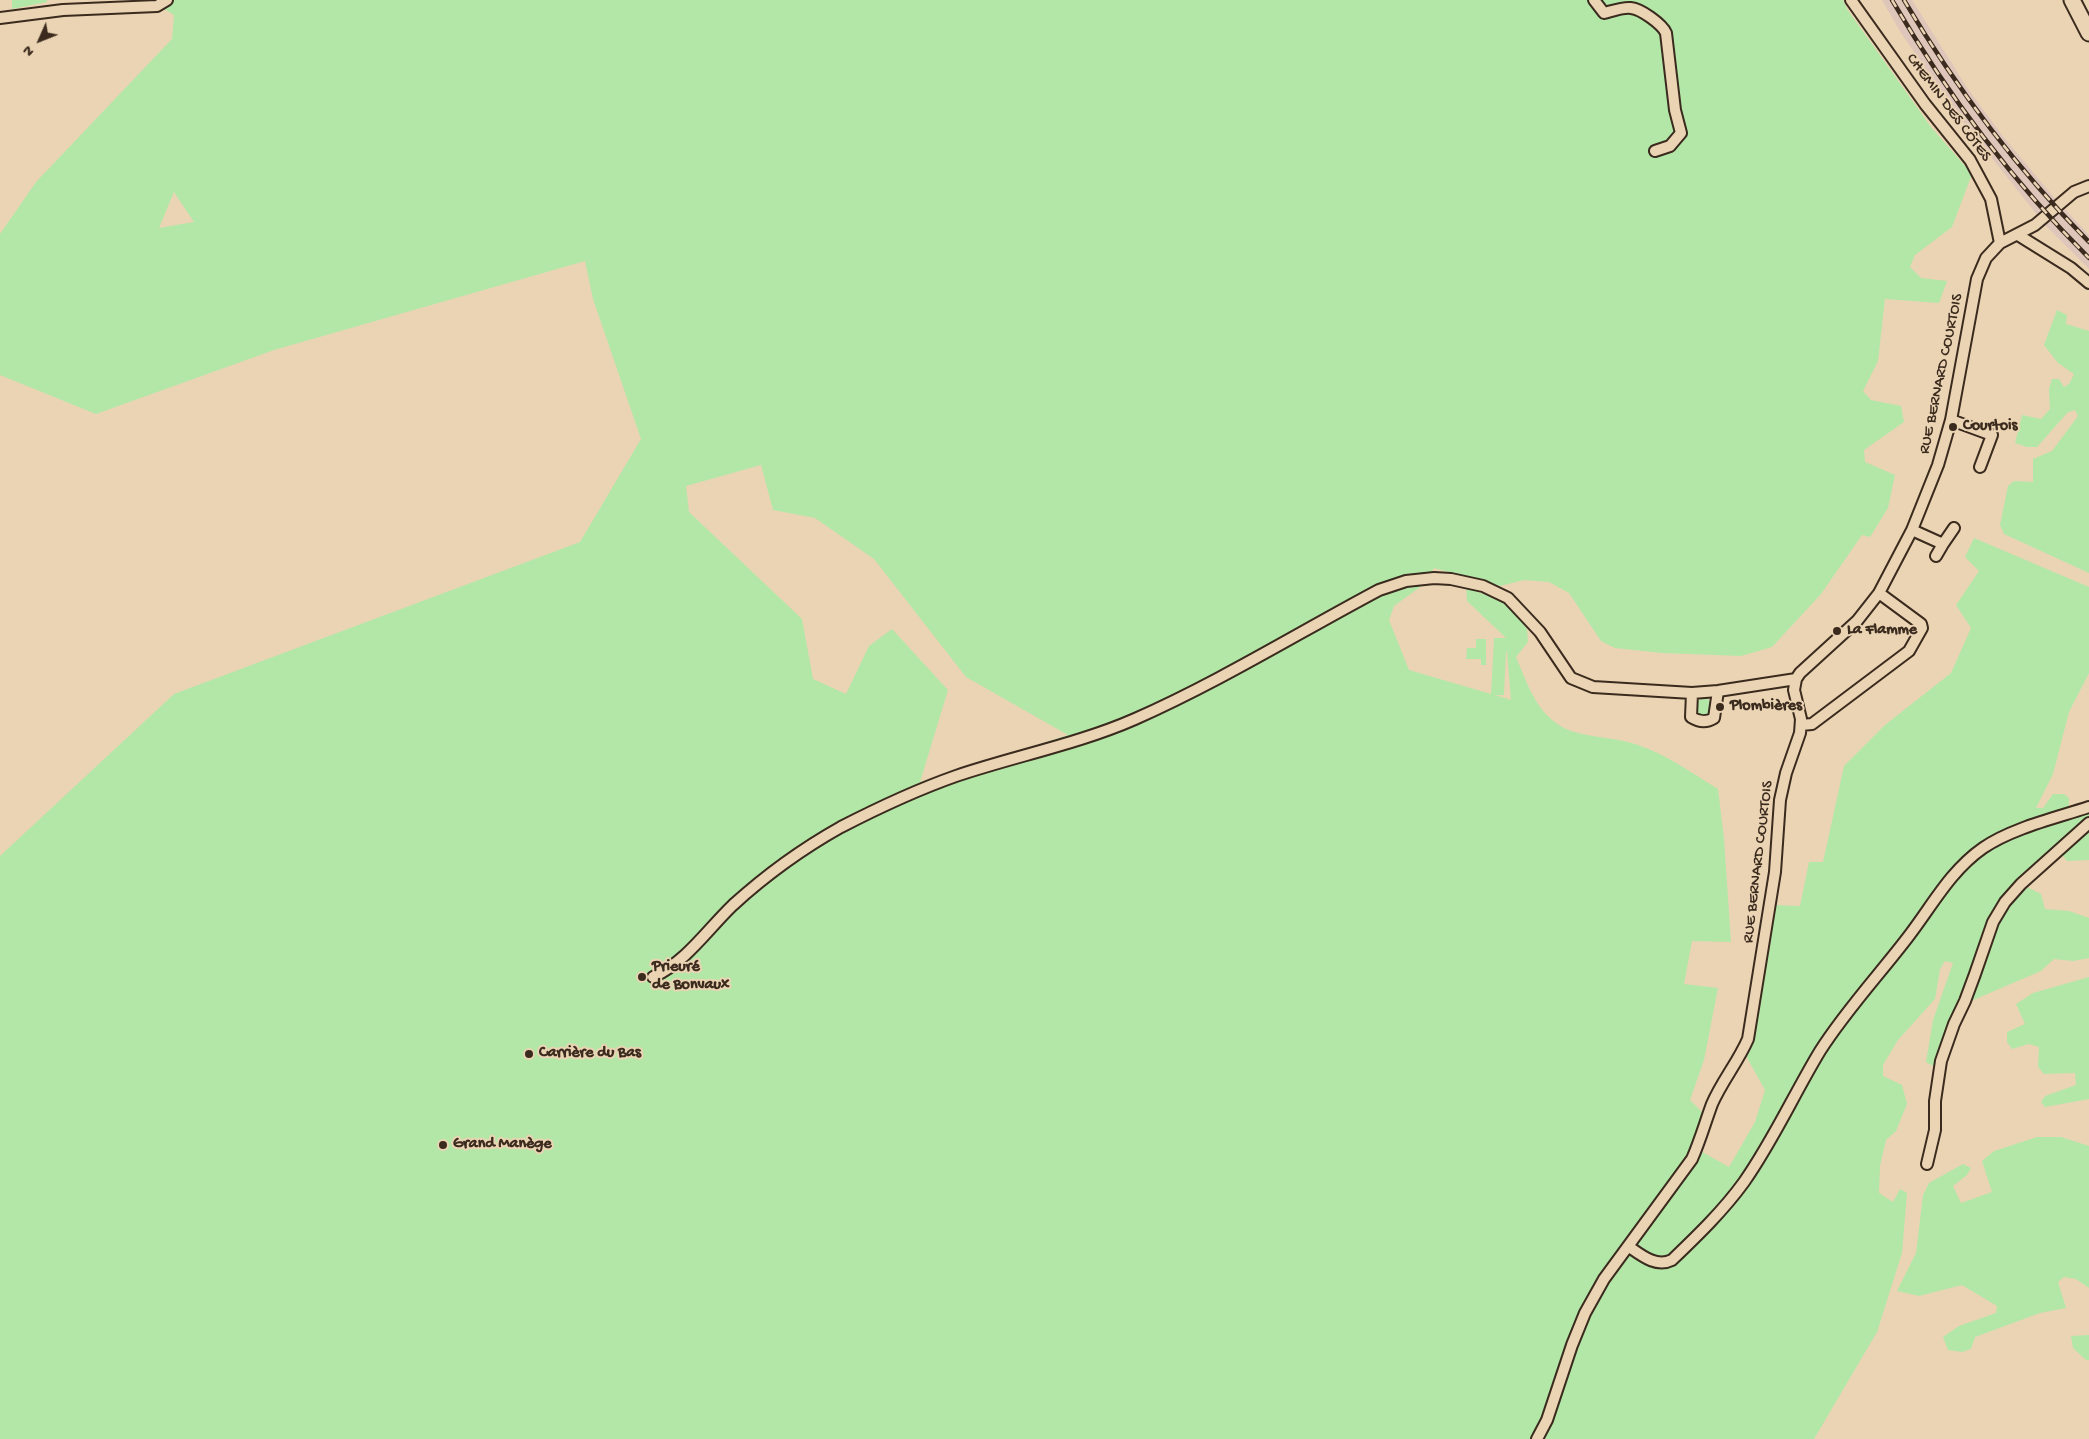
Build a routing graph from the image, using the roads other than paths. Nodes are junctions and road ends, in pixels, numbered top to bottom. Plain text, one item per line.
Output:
1 (167, 0) edge
2 (1594, 0) edge
3 (1852, 0) edge
4 (2072, 0) edge
5 (0, 18) edge
6 (2089, 33) edge
7 (1656, 151) dead end
8 (2089, 186) edge
9 (2018, 235) junction
10 (2000, 243) junction
11 (2089, 283) edge
12 (1951, 420) junction
13 (1980, 467) dead end
14 (1954, 528) dead end
15 (1912, 530) junction
16 (1943, 544) junction
17 (1936, 556) dead end
18 (1879, 593) junction
19 (1796, 679) junction
20 (1718, 691) junction
21 (1692, 692) junction
22 (1801, 725) junction
23 (2089, 807) edge
24 (2089, 823) edge
25 (653, 978) dead end
26 (1927, 1164) dead end
27 (1628, 1246) junction
28 (1537, 1439) edge

1 - 5 street
2 - 7 street
3 - 10 street, CHEMIN DES CÔTES
4 - 6 main road
8 - 9 street, RUE BERNARD COURTOIS
9 - 10 street, RUE BERNARD COURTOIS
9 - 11 street
10 - 12 street, RUE BERNARD COURTOIS
12 - 13 street
12 - 15 street, RUE BERNARD COURTOIS
14 - 16 street
15 - 16 street
15 - 18 street, RUE BERNARD COURTOIS
16 - 17 street
18 - 19 street, RUE BERNARD COURTOIS
18 - 22 street
19 - 20 street
19 - 22 street, RUE BERNARD COURTOIS
20 - 21 street
20 - 21 street
21 - 25 street
22 - 27 street, RUE BERNARD COURTOIS
23 - 27 street
24 - 26 street
27 - 28 street, RUE BERNARD COURTOIS

